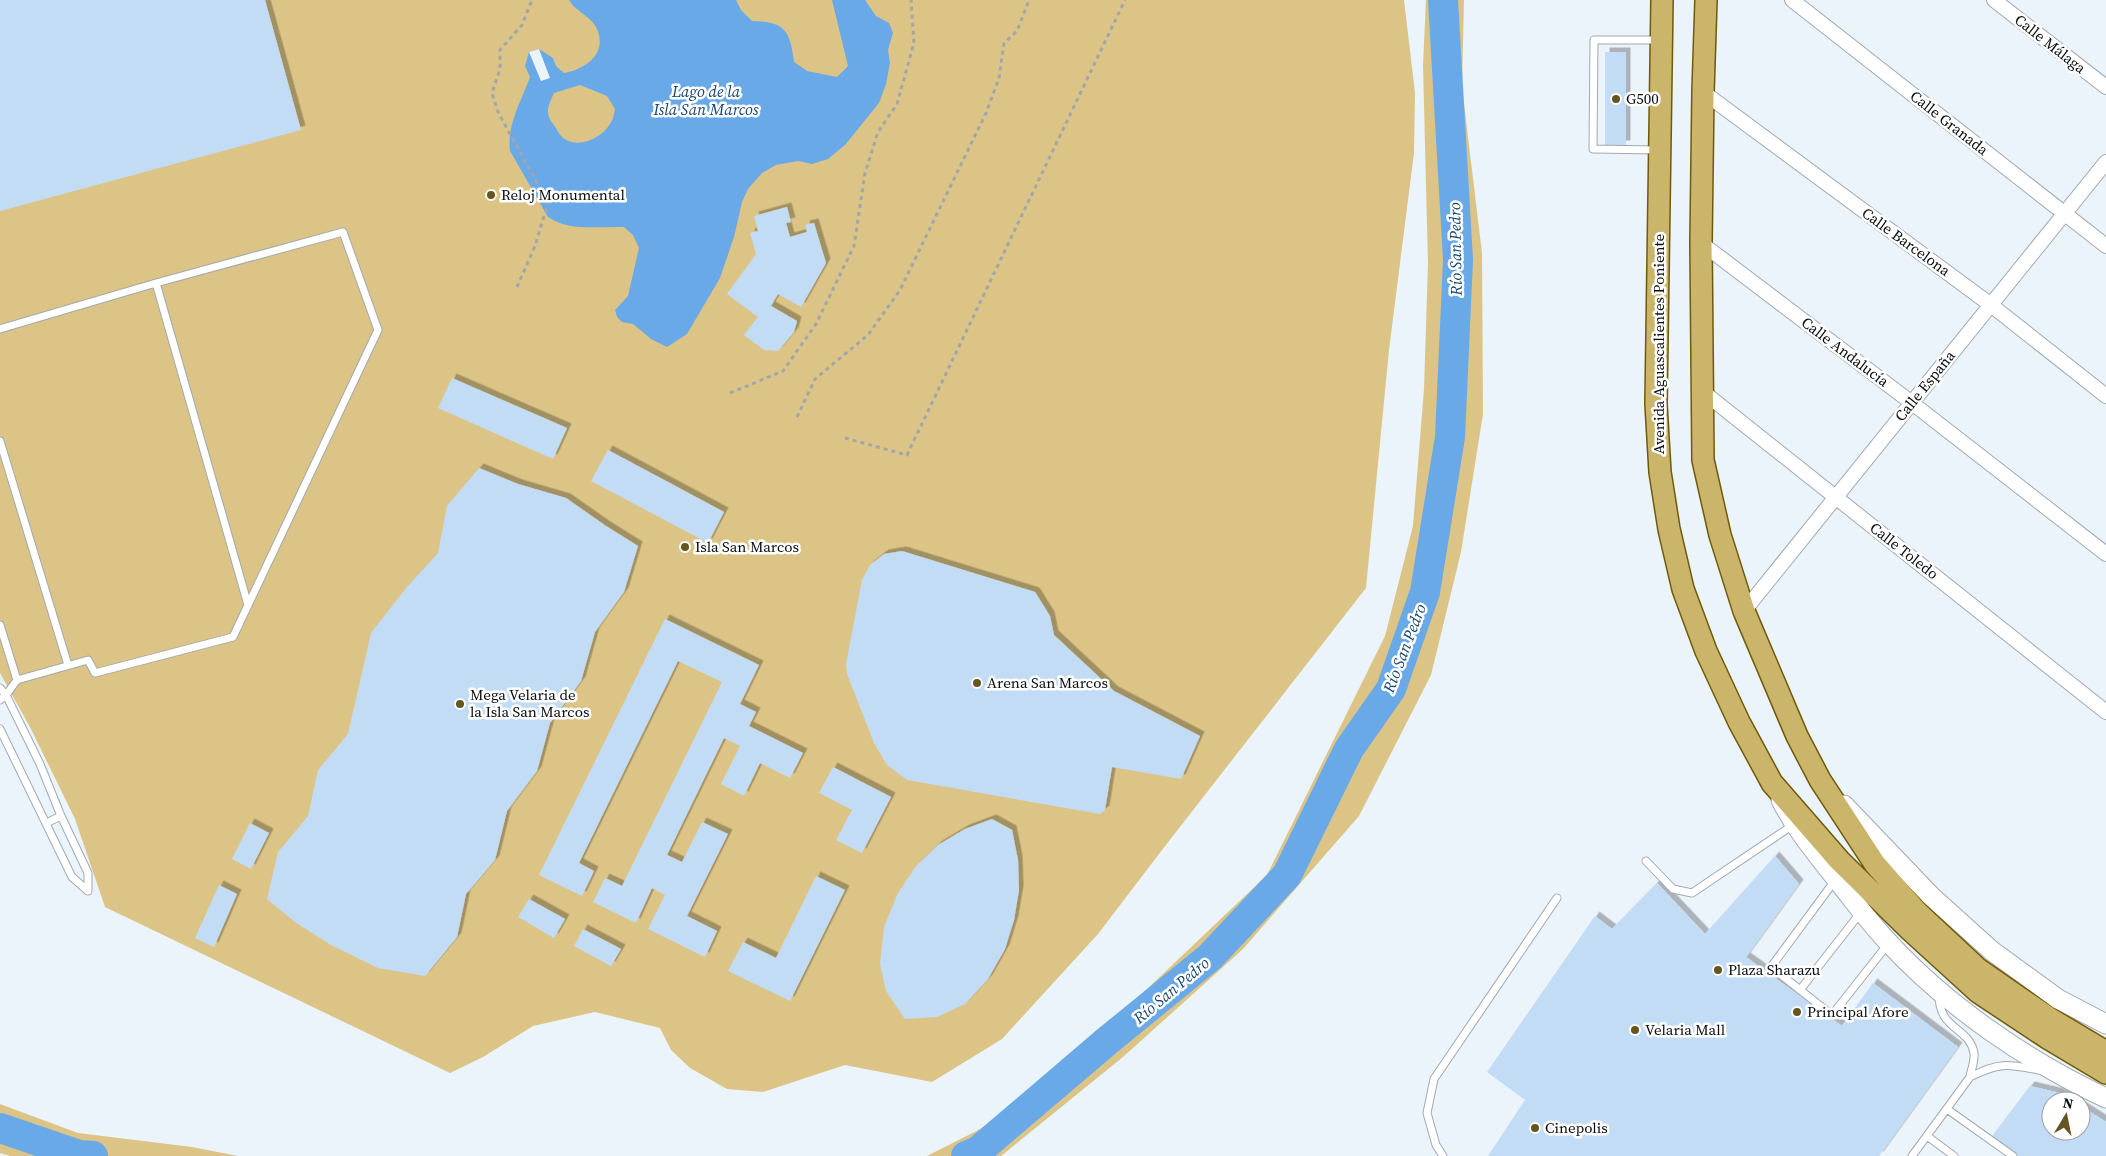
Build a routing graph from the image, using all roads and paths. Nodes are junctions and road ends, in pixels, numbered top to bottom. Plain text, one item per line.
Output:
1 (532, 0) edge
2 (911, 0) edge
3 (1029, 0) edge
4 (1125, 0) edge
5 (1662, 0) edge
6 (1706, 0) edge
7 (1792, 0) edge
8 (1994, 0) edge
9 (1661, 40) junction
10 (2106, 87) edge
11 (1703, 92) junction
12 (1659, 150) junction
13 (2106, 162) edge
14 (2065, 213) junction
15 (1702, 243) junction
16 (2106, 246) edge
17 (156, 283) junction
18 (517, 287) dead end
19 (1991, 305) junction
20 (0, 329) edge
21 (1702, 391) junction
22 (730, 393) dead end
23 (2106, 396) edge
24 (1912, 403) junction
25 (797, 417) dead end
26 (845, 438) dead end
27 (0, 441) edge
28 (1836, 497) junction
29 (2106, 554) edge
30 (248, 605) junction
31 (1744, 611) junction
32 (0, 625) edge
33 (68, 666) junction
34 (17, 680) junction
35 (0, 688) edge
36 (3, 697) edge
37 (2106, 712) edge
38 (0, 730) edge
39 (1820, 780) junction
40 (1774, 785) junction
41 (61, 816) junction
42 (46, 823) junction
43 (1794, 824) junction
44 (1646, 861) dead end
45 (1838, 869) junction
46 (1557, 898) dead end
47 (1861, 912) junction
48 (1889, 944) junction
49 (1800, 990) junction
50 (1939, 991) junction
51 (2106, 1024) edge
52 (2106, 1052) edge
53 (2061, 1073) junction
54 (2106, 1073) edge
55 (1970, 1077) junction
56 (2106, 1098) edge
57 (1947, 1109) junction
58 (1927, 1136) junction
59 (1443, 1156) edge
60 (1912, 1156) edge
61 (1954, 1156) edge
62 (2013, 1156) edge

1 - 18 path
2 - 22 path
3 - 25 path
4 - 26 path
5 - 9 main road, Avenida Aguascalientes Poniente
6 - 11 main road
7 - 14 street, Calle Granada
8 - 10 street, Calle Málaga
9 - 12 main road, Avenida Aguascalientes Poniente
9 - 12 lane
11 - 15 main road
11 - 19 street, Calle Barcelona
12 - 40 main road, Avenida Aguascalientes Poniente
13 - 14 street, Calle España
14 - 16 street, Calle Granada
14 - 19 street, Calle España
15 - 21 main road
15 - 24 street, Calle Andalucía
17 - 20 lane
17 - 30 lane
17 - 30 lane
19 - 23 street, Calle Barcelona
19 - 24 street, Calle España
21 - 28 street, Calle Toledo
21 - 31 main road
24 - 28 street, Calle España
24 - 29 street, Calle Andalucía
27 - 33 lane
28 - 31 street, Calle España
28 - 37 street, Calle Toledo
30 - 33 lane
31 - 39 main road
32 - 34 lane
33 - 34 lane
34 - 36 lane
35 - 36 lane
36 - 41 lane
38 - 42 lane
39 - 51 street
39 - 52 main road
40 - 43 street, Avenida Aguascalientes Poniente
40 - 45 main road, Avenida Aguascalientes Poniente
41 - 42 lane
41 - 42 lane
43 - 44 lane
43 - 45 street, Avenida Aguascalientes Poniente
45 - 47 street, Avenida Aguascalientes Poniente
45 - 49 lane
45 - 54 main road, Avenida Aguascalientes Poniente
46 - 59 lane
47 - 48 street, Avenida Aguascalientes Poniente
47 - 49 lane
48 - 49 lane
48 - 50 street, Avenida Aguascalientes Poniente
50 - 53 street, Avenida Aguascalientes Poniente
50 - 55 lane
53 - 55 lane
53 - 56 street, Avenida Aguascalientes Poniente
55 - 57 lane
57 - 58 lane
57 - 62 lane
58 - 60 lane
58 - 61 lane

